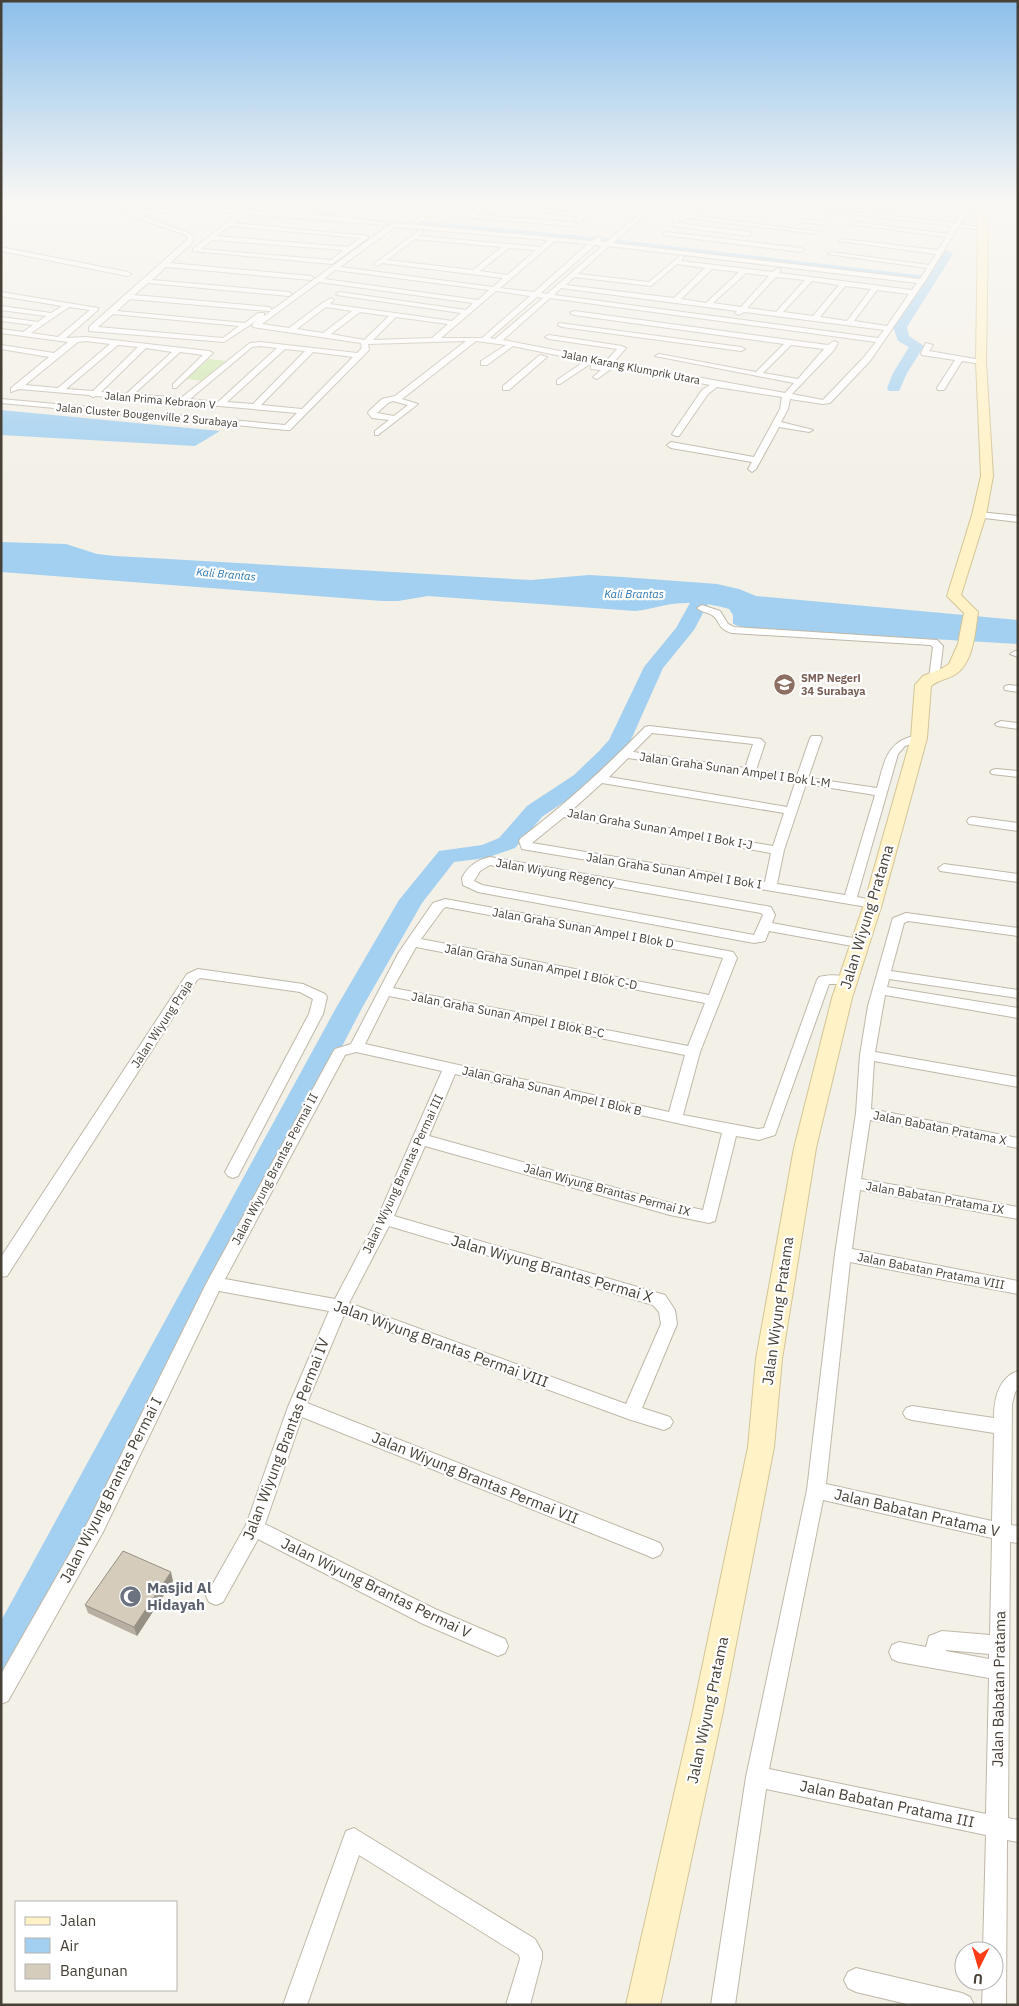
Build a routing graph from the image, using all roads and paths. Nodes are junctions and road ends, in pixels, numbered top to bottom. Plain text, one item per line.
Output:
1 (548, 296) edge
2 (19, 297) edge
3 (128, 297) joint
4 (286, 297) edge
5 (294, 297) edge
6 (335, 297) edge
7 (358, 297) edge
8 (441, 297) edge
9 (486, 297) edge
10 (532, 297) edge
11 (552, 297) edge
12 (642, 297) edge
13 (679, 297) edge
14 (716, 297) edge
15 (754, 297) edge
16 (794, 297) edge
17 (833, 297) edge
18 (869, 297) edge
19 (909, 297) edge
20 (980, 297) edge
21 (653, 298) junction
22 (675, 300) junction
23 (584, 301) junction
24 (479, 302) junction
25 (69, 304) junction
26 (324, 305) junction
27 (707, 305) junction
28 (1, 308) edge
29 (269, 309) junction
30 (641, 309) junction
31 (742, 309) junction
32 (358, 310) junction
33 (110, 312) junction
34 (467, 312) junction
35 (574, 313) junction
36 (778, 314) junction
37 (52, 315) junction
38 (394, 315) junction
39 (694, 316) junction
40 (815, 318) junction
41 (1, 319) edge
42 (732, 321) junction
43 (453, 323) junction
44 (849, 323) junction
45 (39, 324) junction
46 (252, 325) junction
47 (562, 325) junction
48 (682, 328) junction
49 (888, 328) junction
50 (1, 331) edge
51 (290, 331) junction
52 (25, 334) junction
53 (841, 335) junction
54 (325, 336) junction
55 (549, 337) junction
56 (67, 340) junction
57 (434, 340) junction
58 (484, 340) junction
59 (571, 340) junction
60 (674, 340) junction
61 (880, 340) junction
62 (497, 341) junction
63 (470, 342) junction
64 (790, 342) junction
65 (115, 344) junction
66 (365, 344) junction
67 (929, 345) dead end
68 (144, 346) junction
69 (509, 346) junction
70 (1, 347) edge
71 (283, 347) junction
72 (831, 348) junction
73 (536, 349) junction
74 (178, 350) junction
75 (311, 350) junction
76 (524, 353) dead end
77 (558, 353) junction
78 (51, 355) junction
79 (354, 355) junction
80 (734, 355) dead end
81 (659, 356) junction
82 (543, 357) junction
83 (960, 358) junction
84 (728, 361) dead end
85 (587, 362) junction
86 (981, 362) junction
87 (484, 363) dead end
88 (608, 363) junction
89 (722, 367) junction
90 (645, 370) junction
91 (758, 374) junction
92 (597, 377) dead end
93 (560, 382) dead end
94 (800, 382) junction
95 (18, 387) junction
96 (713, 387) junction
97 (506, 388) dead end
98 (941, 388) dead end
99 (197, 389) junction
100 (59, 391) junction
101 (93, 395) junction
102 (127, 397) junction
103 (398, 398) junction
104 (3, 401) edge
105 (183, 402) junction
106 (785, 402) junction
107 (219, 405) junction
108 (255, 408) junction
109 (293, 411) junction
110 (302, 412) junction
111 (165, 417) junction
112 (395, 419) junction
113 (777, 424) junction
114 (276, 427) junction
115 (808, 430) dead end
116 (378, 433) dead end
117 (676, 434) dead end
118 (672, 445) dead end
119 (757, 460) junction
120 (752, 469) dead end
121 (979, 515) junction
122 (1018, 519) edge
123 (702, 608) dead end
124 (934, 678) junction
125 (1001, 724) dead end
126 (1018, 726) edge
127 (816, 738) dead end
128 (919, 738) junction
129 (625, 754) junction
130 (750, 771) junction
131 (996, 772) dead end
132 (1018, 774) edge
133 (600, 780) junction
134 (802, 780) junction
135 (880, 792) junction
136 (791, 811) junction
137 (562, 813) junction
138 (973, 821) dead end
139 (1018, 826) edge
140 (778, 850) junction
141 (944, 868) dead end
142 (1018, 878) edge
143 (770, 886) junction
144 (862, 901) junction
145 (764, 926) junction
146 (1018, 932) edge
147 (413, 942) junction
148 (858, 944) junction
149 (847, 982) junction
150 (881, 982) junction
151 (385, 991) junction
152 (1018, 994) edge
153 (713, 1000) junction
154 (1018, 1013) edge
155 (356, 1047) junction
156 (693, 1052) junction
157 (867, 1055) junction
158 (451, 1068) junction
159 (1018, 1082) edge
160 (863, 1114) junction
161 (675, 1119) junction
162 (730, 1130) junction
163 (420, 1139) junction
164 (1018, 1143) edge
165 (234, 1172) dead end
166 (852, 1183) junction
167 (1018, 1213) edge
168 (385, 1220) junction
169 (843, 1254) junction
170 (1, 1271) edge
171 (214, 1284) junction
172 (1018, 1288) edge
173 (339, 1306) junction
174 (1018, 1378) edge
175 (297, 1407) junction
176 (631, 1413) junction
177 (912, 1414) dead end
178 (664, 1422) dead end
179 (1003, 1427) junction
180 (816, 1490) junction
181 (254, 1528) junction
182 (1010, 1534) edge
183 (653, 1549) dead end
184 (216, 1596) dead end
185 (1000, 1645) junction
186 (498, 1646) dead end
187 (899, 1652) dead end
188 (936, 1659) junction
189 (999, 1670) junction
190 (1, 1694) edge
191 (757, 1777) junction
192 (997, 1826) junction
193 (1018, 1831) edge
194 (856, 1980) dead end
195 (295, 2005) edge
196 (518, 2005) edge
197 (643, 2005) edge
198 (724, 2005) edge
199 (962, 2005) edge
200 (994, 2005) edge

1 - 62 street
2 - 25 street
3 - 29 street
3 - 33 street
4 - 29 street
5 - 46 street
6 - 26 street
7 - 34 street
8 - 24 street
9 - 24 street
10 - 58 street
11 - 23 street
12 - 21 street
13 - 22 street
14 - 27 street
15 - 31 street
16 - 36 street
17 - 40 street
18 - 44 street
19 - 49 street
20 - 86 street
21 - 22 street
21 - 30 street
22 - 27 street
23 - 30 street
23 - 35 street
24 - 34 street
25 - 37 street
25 - 56 street
26 - 32 street
26 - 51 street
27 - 31 street
28 - 37 street
29 - 46 street
30 - 39 street
31 - 36 street
31 - 42 street
32 - 38 street
32 - 54 street
33 - 46 street, Jalan Karang Klumprik Utara
33 - 46 street
34 - 43 street
35 - 47 street
35 - 48 street
36 - 40 street
37 - 45 street
38 - 43 street
38 - 66 street
39 - 42 street
39 - 48 street
40 - 44 street
41 - 45 street
42 - 53 street
43 - 57 street
44 - 49 street
45 - 52 street
46 - 51 street, Jalan Karang Klumprik Utara
47 - 55 street
47 - 60 street
48 - 60 street
48 - 64 street
49 - 61 street
50 - 52 street
51 - 54 street, Jalan Karang Klumprik Utara
52 - 56 street
53 - 61 street
53 - 72 street
54 - 66 street, Jalan Karang Klumprik Utara
55 - 59 street
55 - 73 street
56 - 65 street
56 - 78 street
57 - 63 street, Jalan Karang Klumprik Utara
57 - 66 street, Jalan Karang Klumprik Utara
58 - 62 street, Jalan Karang Klumprik Utara
58 - 63 street, Jalan Karang Klumprik Utara
59 - 77 street
59 - 88 street
60 - 80 street
60 - 81 street
61 - 106 street, Jalan Karang Klumprik Utara
62 - 69 street, Jalan Karang Klumprik Utara
63 - 103 street
64 - 72 street
64 - 91 street
65 - 68 street
65 - 100 street
66 - 79 street
67 - 83 street
68 - 74 street
68 - 101 street
69 - 73 street, Jalan Karang Klumprik Utara
69 - 87 street
70 - 78 street
71 - 75 street
71 - 99 street
71 - 107 street
72 - 94 street
73 - 77 street, Jalan Karang Klumprik Utara
74 - 99 street
74 - 102 street
75 - 79 street
75 - 108 street
76 - 82 street
77 - 85 street, Jalan Karang Klumprik Utara
78 - 95 street
79 - 109 street
79 - 110 street
81 - 89 street
81 - 90 street
82 - 85 street
82 - 97 street
83 - 86 street
83 - 98 street
84 - 89 street
85 - 88 street, Jalan Karang Klumprik Utara
85 - 92 street
85 - 93 street
86 - 121 street
88 - 90 street, Jalan Karang Klumprik Utara
89 - 91 street
90 - 96 street, Jalan Karang Klumprik Utara
91 - 94 street
94 - 106 street
95 - 100 street, Jalan Prima Kebraon V
95 - 104 street
96 - 106 street, Jalan Karang Klumprik Utara
96 - 117 street
99 - 105 street
100 - 101 street, Jalan Prima Kebraon V
101 - 102 street, Jalan Prima Kebraon V
102 - 105 street, Jalan Prima Kebraon V
103 - 112 street
103 - 112 street
104 - 111 street, Jalan Cluster Bougenville 2 Surabaya
105 - 107 street, Jalan Prima Kebraon V
105 - 111 street
106 - 113 street
107 - 108 street, Jalan Prima Kebraon V
108 - 109 street, Jalan Prima Kebraon V
109 - 110 street, Jalan Prima Kebraon V
109 - 114 street
110 - 114 street, Jalan Cluster Bougenville 2 Surabaya
111 - 114 street, Jalan Cluster Bougenville 2 Surabaya
112 - 116 street
113 - 115 street
113 - 119 street
118 - 119 street
119 - 120 street
121 - 122 street
121 - 124 street, Jalan Wiyung Pratama
123 - 124 street
124 - 128 street, Jalan Wiyung Pratama
125 - 126 street
127 - 134 street
128 - 135 street
128 - 144 street, Jalan Wiyung Pratama
129 - 130 street, Jalan Graha Sunan Ampel I Bok L-M
129 - 130 street
129 - 133 street, Jalan Graha Sunan Ampel I Bok L-M
130 - 134 street, Jalan Graha Sunan Ampel I Bok L-M
131 - 132 street
133 - 136 street
133 - 137 street, Jalan Graha Sunan Ampel I Bok I-J
134 - 135 street, Jalan Graha Sunan Ampel I Bok L-M
134 - 136 street
135 - 144 street
136 - 140 street
137 - 140 street, Jalan Graha Sunan Ampel I Bok I-J
137 - 143 street, Jalan Graha Sunan Ampel I Bok I
138 - 139 street
140 - 143 street
141 - 142 street
143 - 144 street, Jalan Graha Sunan Ampel I Bok I
144 - 148 street, Jalan Wiyung Pratama
145 - 145 street, Jalan Wiyung Regency
145 - 148 street
146 - 150 street
147 - 151 street
147 - 153 street, Jalan Graha Sunan Ampel I Blok C-D
147 - 153 street, Jalan Graha Sunan Ampel I Blok D
148 - 149 street, Jalan Wiyung Pratama
149 - 162 street, Jalan Graha Sunan Ampel I Blok B
149 - 197 street, Jalan Wiyung Pratama
150 - 152 street
150 - 154 street
150 - 157 street
151 - 155 street
151 - 156 street, Jalan Graha Sunan Ampel I Blok B-C
153 - 156 street
155 - 158 street, Jalan Graha Sunan Ampel I Blok B
155 - 171 street, Jalan Wiyung Brantas Permai II
156 - 161 street
157 - 159 street
157 - 160 street
158 - 161 street, Jalan Graha Sunan Ampel I Blok B
158 - 163 street, Jalan Wiyung Brantas Permai III
160 - 164 street, Jalan Babatan Pratama X
160 - 166 street
161 - 162 street, Jalan Graha Sunan Ampel I Blok B
162 - 163 street, Jalan Wiyung Brantas Permai IX
163 - 168 street, Jalan Wiyung Brantas Permai III
165 - 170 street, Jalan Wiyung Praja
166 - 167 street, Jalan Babatan Pratama IX
166 - 169 street
168 - 173 street, Jalan Wiyung Brantas Permai III
168 - 176 street, Jalan Wiyung Brantas Permai X
169 - 172 street, Jalan Babatan Pratama VIII
169 - 180 street
171 - 173 street, Jalan Wiyung Brantas Permai VIII
171 - 190 street, Jalan Wiyung Brantas Permai I
173 - 175 street, Jalan Wiyung Brantas Permai IV
173 - 176 street, Jalan Wiyung Brantas Permai VIII
174 - 179 street, Jalan Babatan Pratama
175 - 181 street, Jalan Wiyung Brantas Permai IV
175 - 183 street, Jalan Wiyung Brantas Permai VII
176 - 178 street, Jalan Wiyung Brantas Permai VIII
177 - 179 street
179 - 182 street, Jalan Babatan Pratama
180 - 182 street, Jalan Babatan Pratama V
180 - 191 street
181 - 184 street, Jalan Wiyung Brantas Permai IV
181 - 186 street, Jalan Wiyung Brantas Permai V
182 - 185 street, Jalan Babatan Pratama
185 - 188 street
185 - 189 street, Jalan Babatan Pratama
187 - 188 street
188 - 189 street
189 - 192 street, Jalan Babatan Pratama
191 - 192 street, Jalan Babatan Pratama III
191 - 198 street
192 - 193 street, Jalan Babatan Pratama III
192 - 200 street, Jalan Babatan Pratama
194 - 199 street
195 - 196 street

